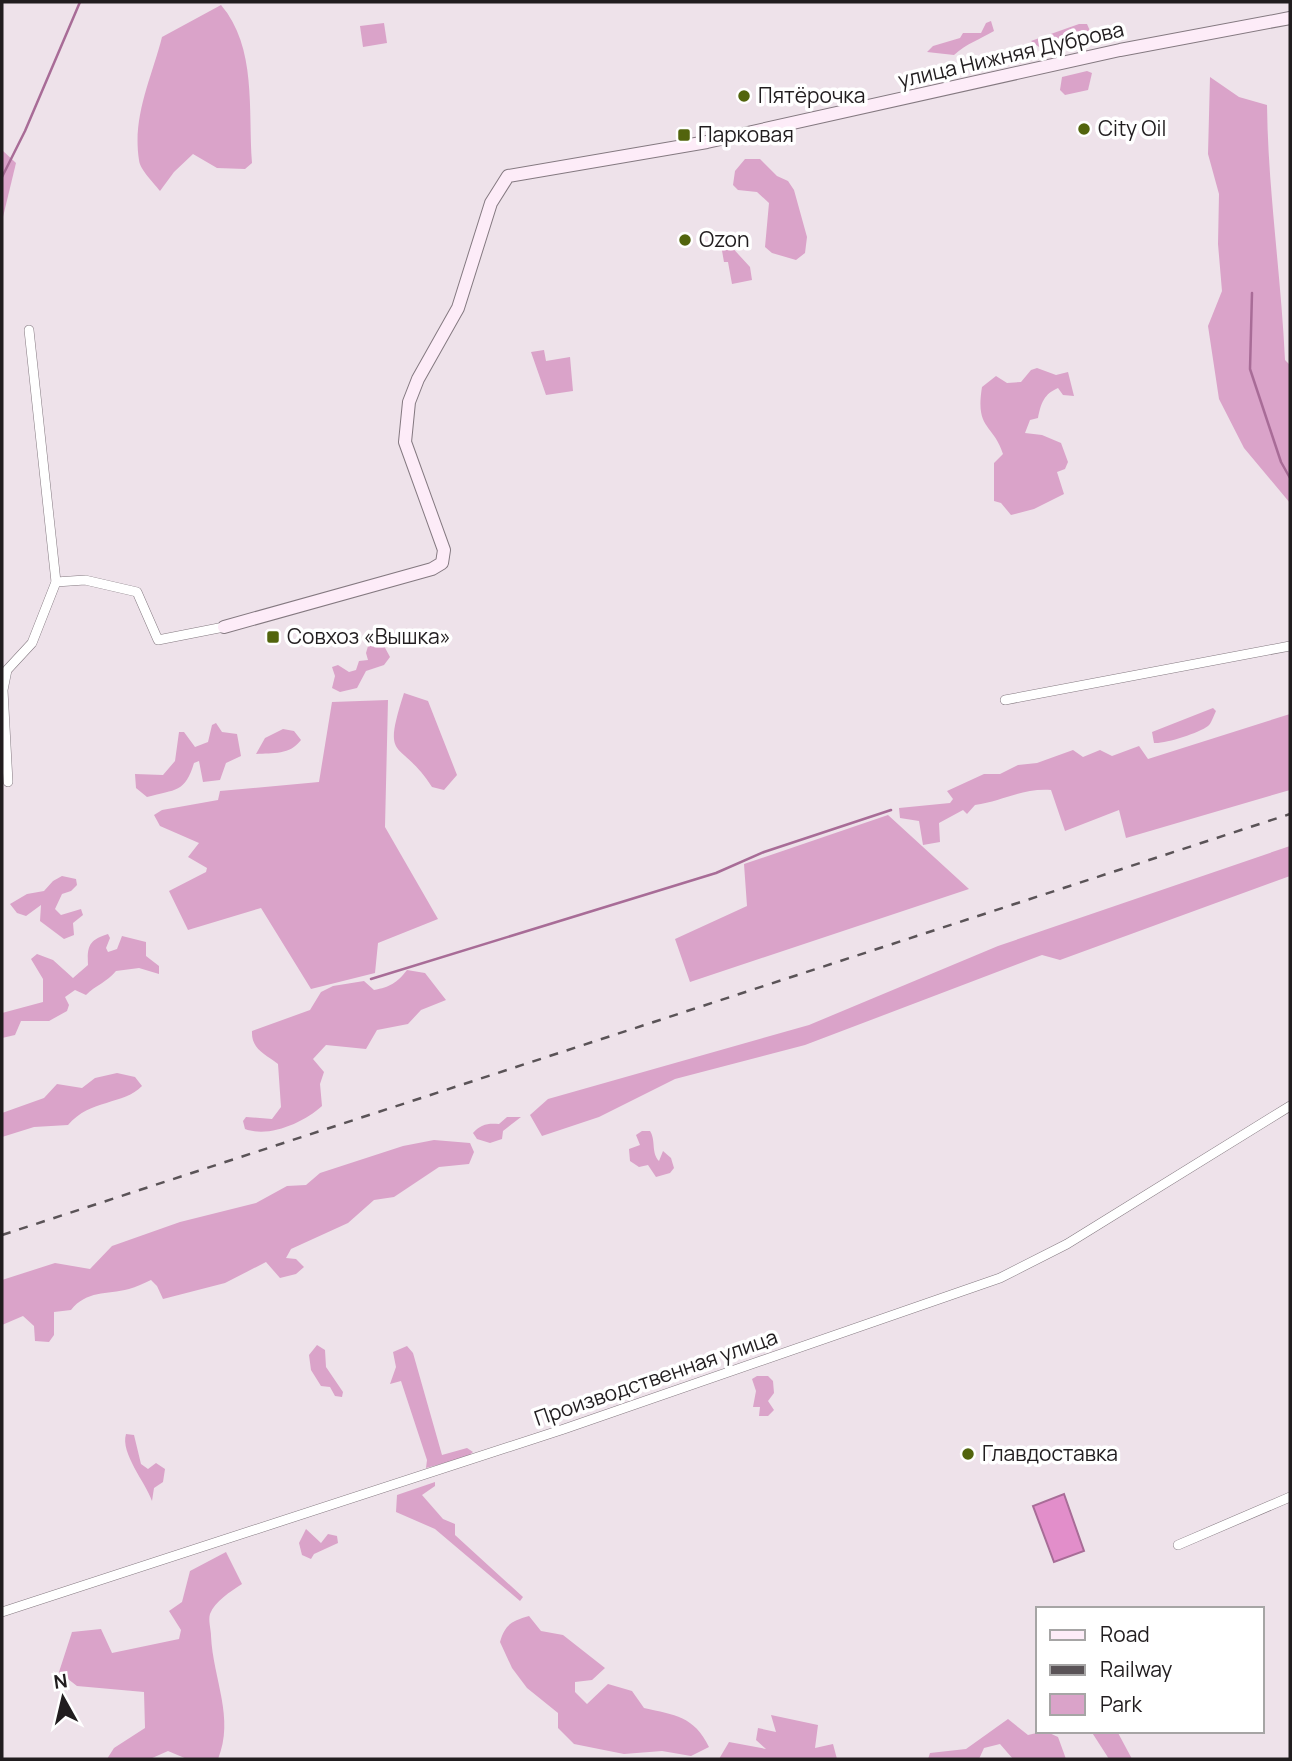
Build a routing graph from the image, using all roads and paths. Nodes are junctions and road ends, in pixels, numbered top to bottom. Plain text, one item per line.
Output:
1 (1290, 18) edge
2 (29, 330) dead end
3 (56, 582) junction
4 (224, 627) joint
5 (1290, 646) edge
6 (1004, 700) dead end
7 (8, 782) dead end
8 (1290, 1106) edge
9 (1290, 1497) edge
10 (1178, 1545) dead end
11 (2, 1612) edge

1 - 4 street, улица Нижняя Дуброва
2 - 3 street
3 - 4 street
3 - 7 street
5 - 6 street
8 - 11 street, Производственная улица
9 - 10 street

